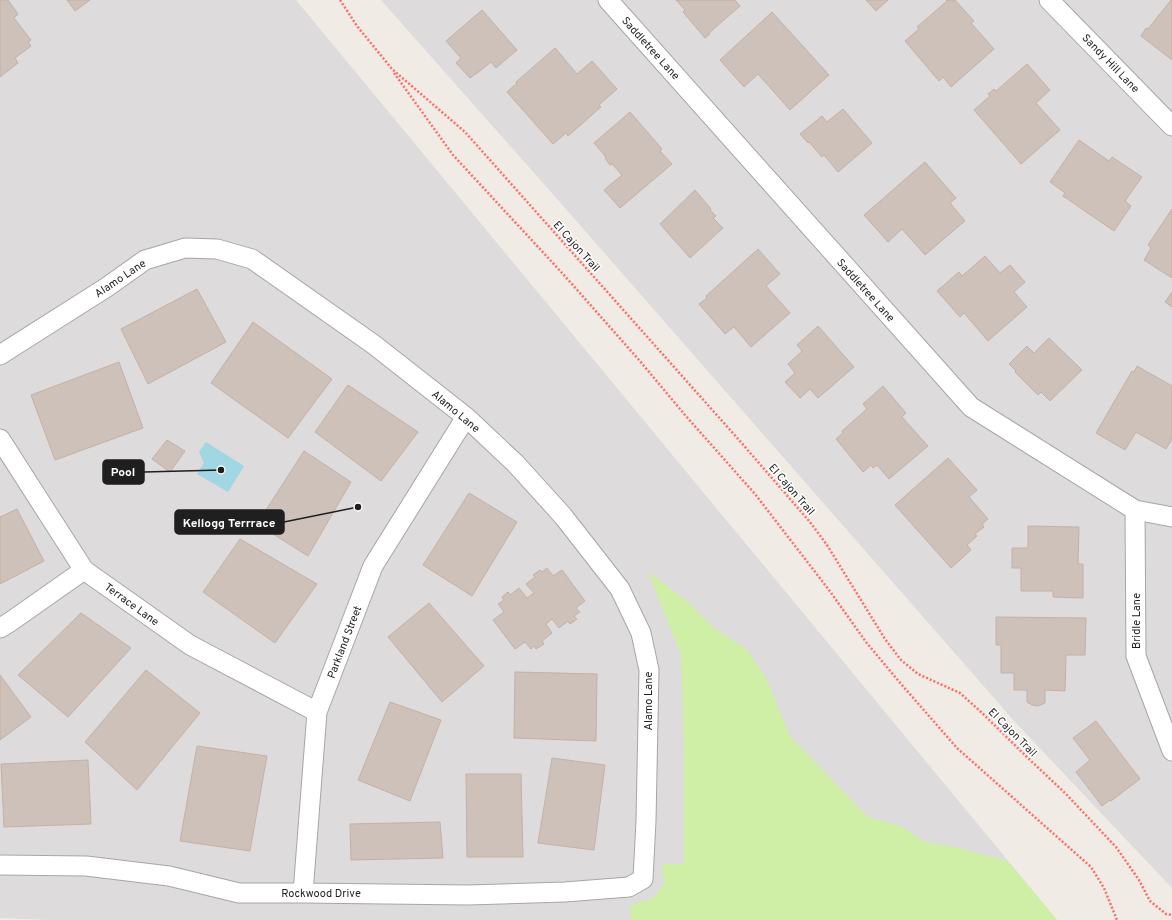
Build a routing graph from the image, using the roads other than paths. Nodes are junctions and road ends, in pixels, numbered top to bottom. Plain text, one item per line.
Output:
1 (608, 0) edge
2 (1049, 0) edge
3 (1172, 126) edge
4 (0, 355) edge
5 (466, 417) junction
6 (0, 439) edge
7 (1135, 510) junction
8 (1172, 517) edge
9 (84, 570) junction
10 (0, 628) edge
11 (317, 712) junction
12 (1172, 750) edge
13 (0, 865) edge
14 (643, 879) joint
15 (303, 892) junction

1 - 7 street, Saddletree Lane
2 - 3 street, Sandy Hill Lane
4 - 5 street, Alamo Lane
5 - 11 street, Parkland Street
5 - 14 street, Alamo Lane
6 - 9 street, Terrace Lane
7 - 8 street, Saddletree Lane
7 - 12 street, Bridle Lane
9 - 10 street
9 - 11 street, Terrace Lane
11 - 15 street, Parkland Street
13 - 15 street, Rockwood Drive
14 - 15 street, Rockwood Drive

